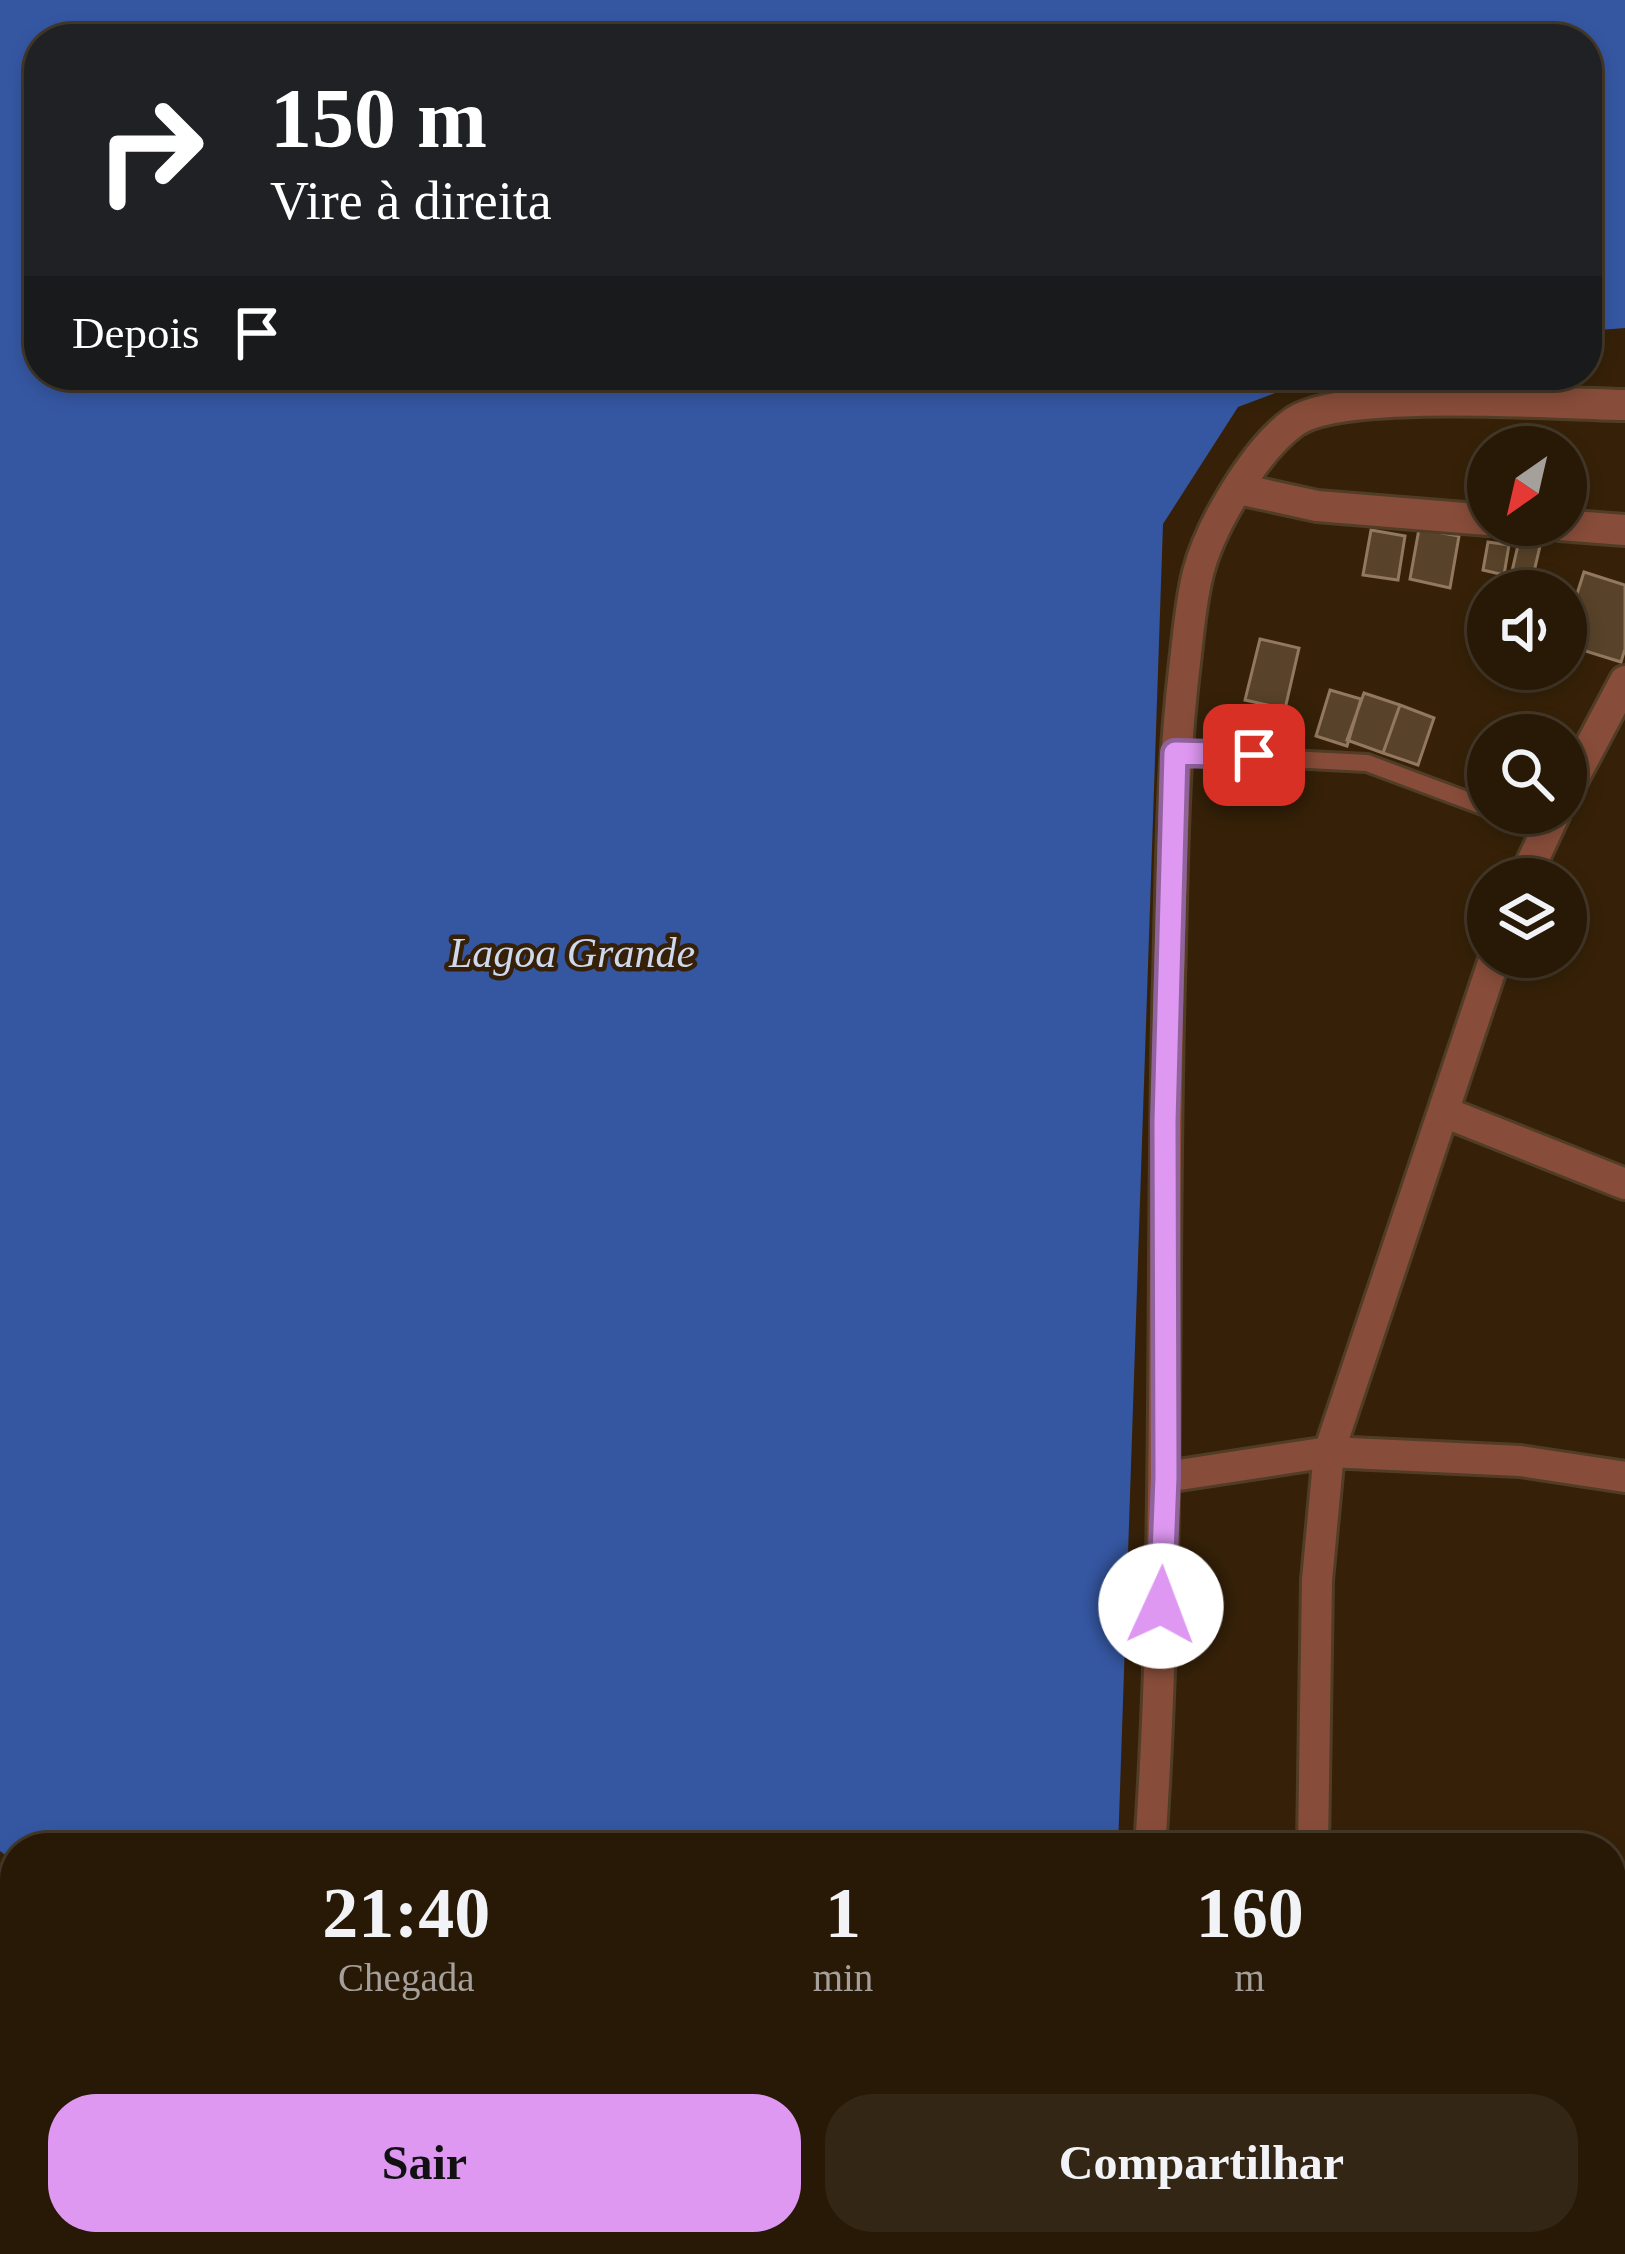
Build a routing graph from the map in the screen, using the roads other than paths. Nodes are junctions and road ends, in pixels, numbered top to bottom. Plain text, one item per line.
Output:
1 (1625, 405) edge
2 (1239, 489) junction
3 (1467, 518) edge
4 (1587, 527) edge
5 (1625, 530) edge
6 (1625, 681) edge
7 (1617, 716) edge
8 (1175, 753) junction
9 (1587, 761) edge
10 (1467, 800) edge
11 (1488, 978) edge
12 (1444, 1112) junction
13 (1625, 1184) edge
14 (1329, 1452) junction
15 (1166, 1477) junction
16 (1625, 1477) edge
17 (1151, 1833) edge
18 (1313, 1833) edge

1 - 2 street
2 - 3 street
2 - 8 street
4 - 5 street
6 - 7 street
7 - 9 street
8 - 10 lane
8 - 15 street
11 - 12 street
12 - 13 street
12 - 14 street
14 - 15 street
14 - 16 street
14 - 18 street
15 - 17 street

